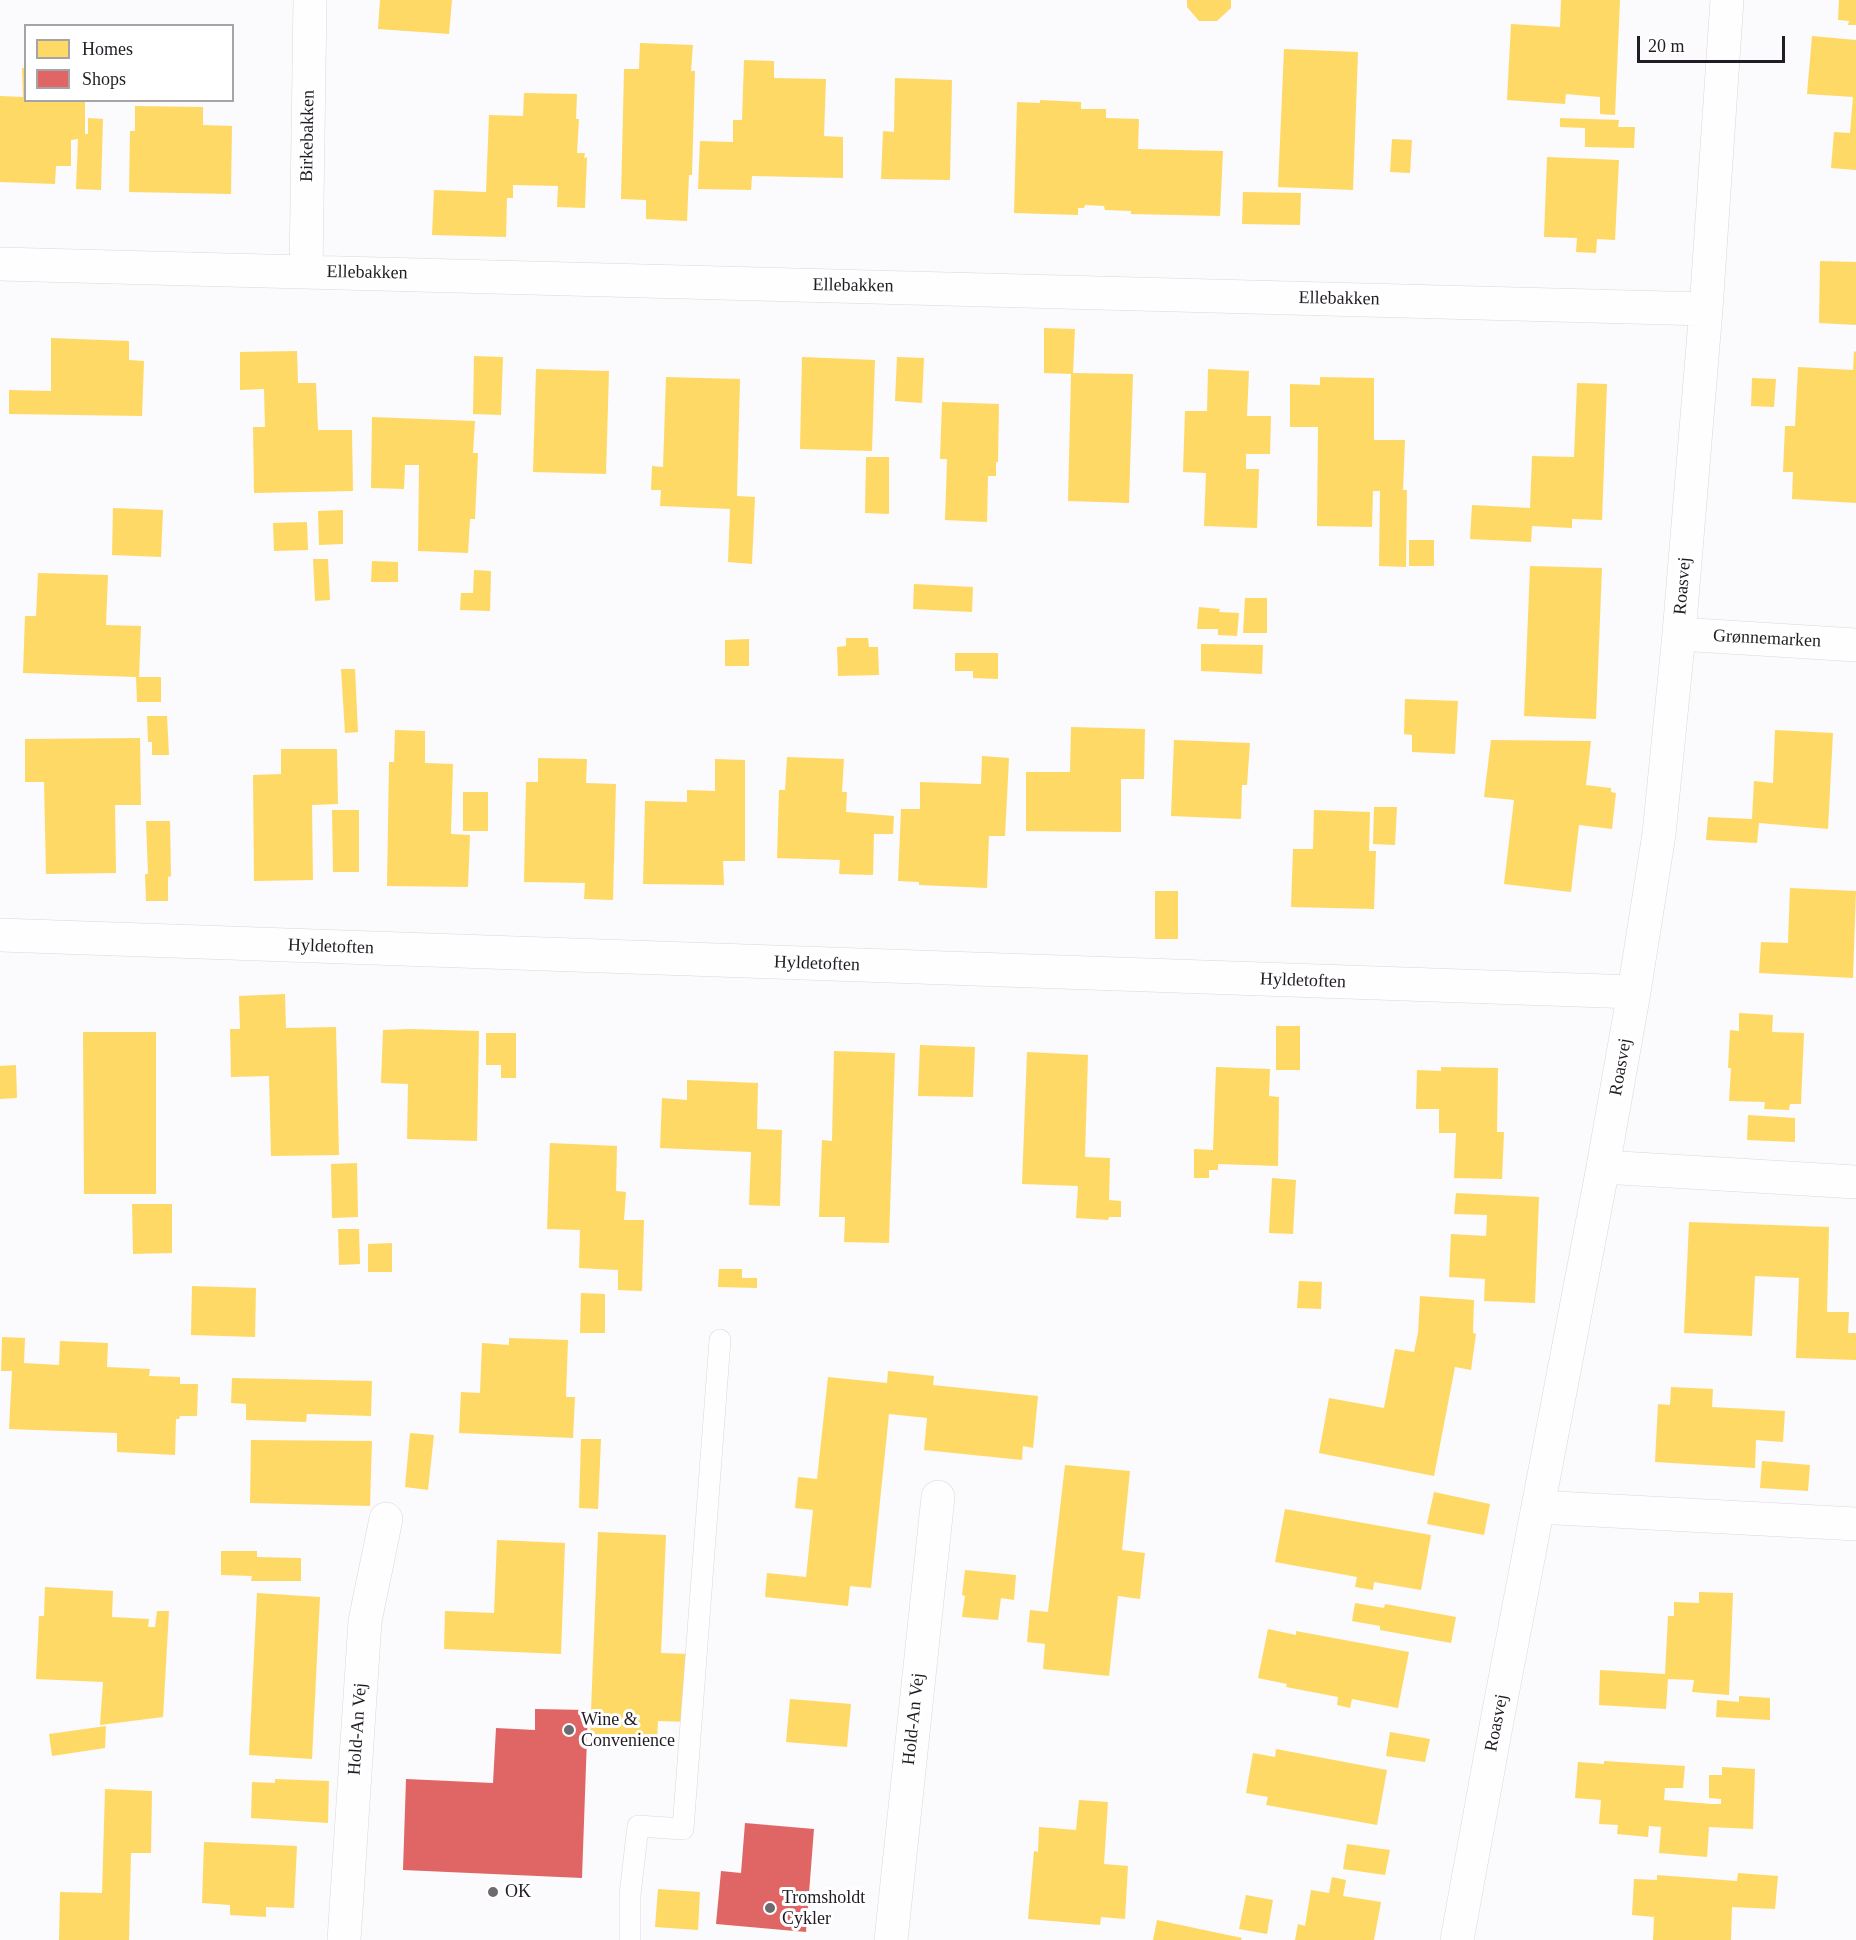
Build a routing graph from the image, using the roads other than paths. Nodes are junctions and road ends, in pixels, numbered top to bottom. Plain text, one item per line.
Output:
1 (310, 0) edge
2 (1727, 0) edge
3 (0, 264) edge
4 (306, 272) junction
5 (1706, 309) junction
6 (1679, 634) junction
7 (1856, 645) edge
8 (0, 935) edge
9 (1634, 992) junction
10 (1603, 1167) junction
11 (1856, 1182) edge
12 (720, 1340) dead end
13 (938, 1497) dead end
14 (1538, 1507) junction
15 (386, 1519) dead end
16 (1856, 1524) edge
17 (344, 1940) edge
18 (630, 1940) edge
19 (891, 1940) edge
20 (1457, 1940) edge

1 - 4 street, Birkebakken
2 - 5 street, Roasvej
3 - 4 street, Ellebakken
4 - 5 street, Ellebakken
5 - 6 street, Roasvej
6 - 7 street, Grønnemarken
6 - 9 street, Roasvej
8 - 9 street, Hyldetoften
9 - 10 street, Roasvej
10 - 11 street
10 - 14 street, Roasvej
12 - 18 lane
13 - 19 street, Hold-An Vej
14 - 16 street
14 - 20 street, Roasvej
15 - 17 street, Hold-An Vej

